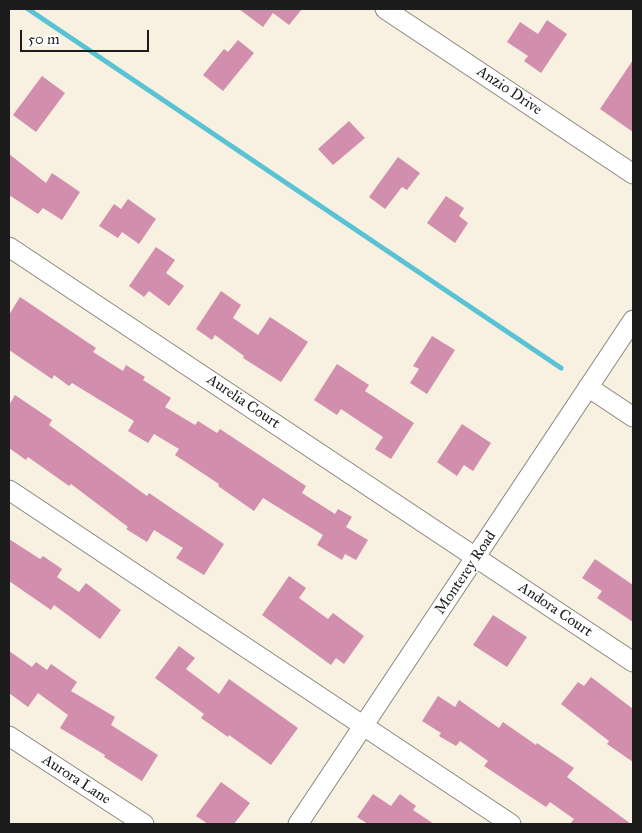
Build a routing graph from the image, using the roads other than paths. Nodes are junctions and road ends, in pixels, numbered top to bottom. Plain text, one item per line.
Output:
1 (385, 9) edge
2 (633, 174) edge
3 (9, 247) edge
4 (633, 320) edge
5 (588, 387) junction
6 (633, 417) edge
7 (9, 490) edge
8 (477, 557) junction
9 (633, 662) edge
10 (364, 725) junction
11 (9, 736) edge
12 (144, 824) edge
13 (298, 824) edge
14 (511, 824) edge

1 - 2 street, Anzio Drive
3 - 8 street, Aurelia Court
4 - 5 street, Monterey Road
5 - 6 street
5 - 8 street, Monterey Road
7 - 10 street
8 - 9 street, Andora Court
8 - 10 street, Monterey Road
10 - 13 street, Monterey Road
10 - 14 street
11 - 12 street, Aurora Lane

